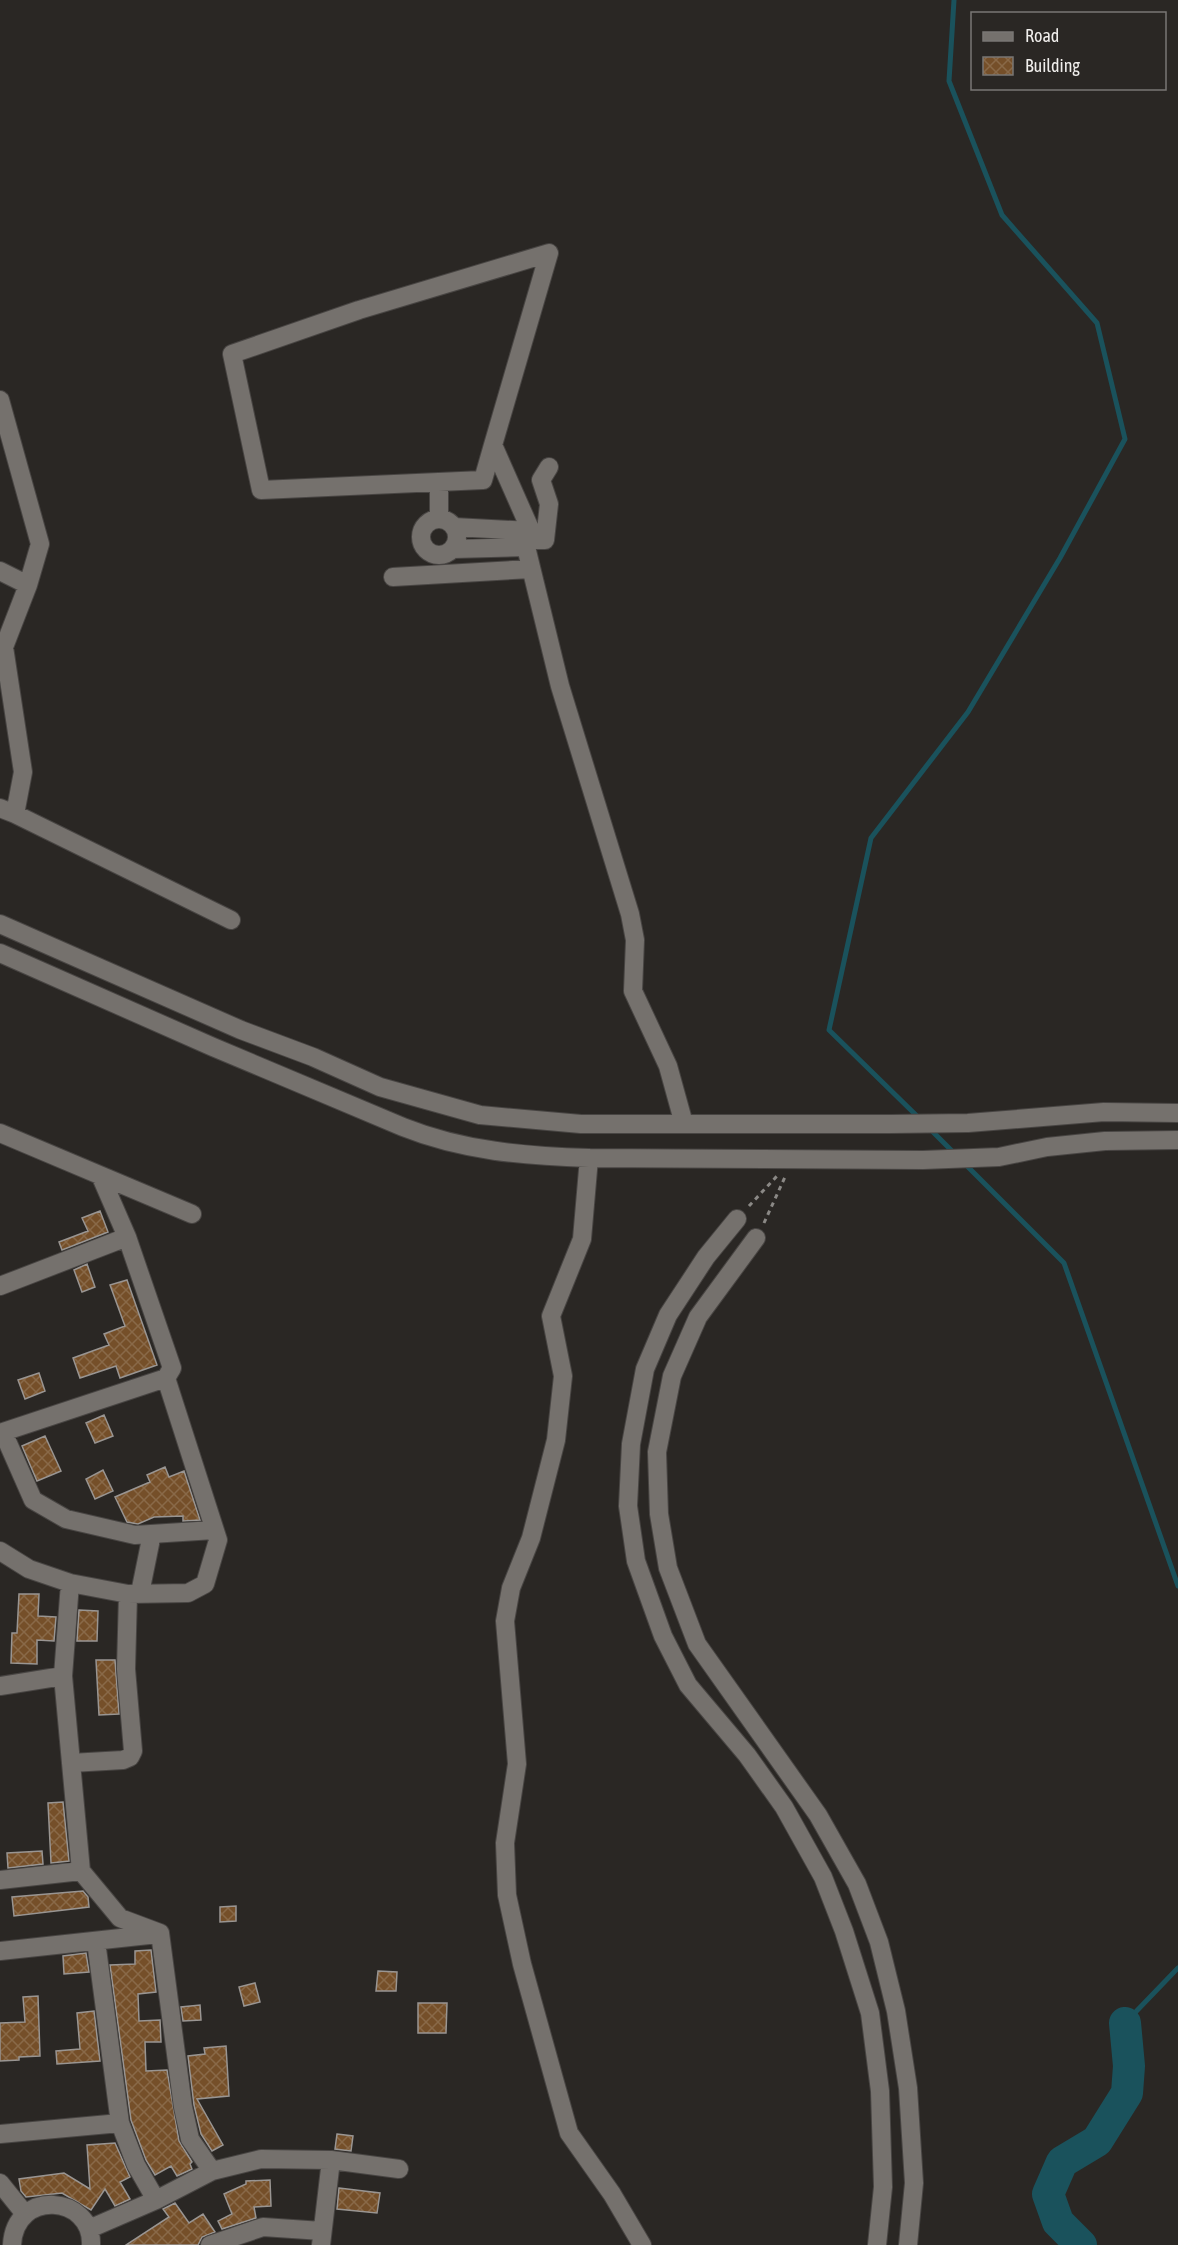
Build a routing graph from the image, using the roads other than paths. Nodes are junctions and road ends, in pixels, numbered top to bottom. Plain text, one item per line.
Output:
1 (0, 403) edge
2 (494, 445) junction
3 (549, 467) dead end
4 (439, 482) junction
5 (447, 523) junction
6 (528, 539) junction
7 (453, 549) junction
8 (531, 569) junction
9 (0, 571) edge
10 (393, 577) dead end
11 (28, 585) junction
12 (2, 647) edge
13 (8, 811) edge
14 (231, 920) dead end
15 (0, 924) edge
16 (0, 953) edge
17 (1178, 1113) edge
18 (684, 1124) junction
19 (0, 1133) edge
20 (1178, 1140) edge
21 (589, 1158) junction
22 (101, 1177) junction
23 (192, 1214) dead end
24 (737, 1219) road end
25 (127, 1237) junction
26 (756, 1238) road end
27 (0, 1286) edge
28 (166, 1378) junction
29 (1, 1433) edge
30 (214, 1530) junction
31 (152, 1534) junction
32 (0, 1551) edge
33 (70, 1583) junction
34 (134, 1593) junction
35 (63, 1676) junction
36 (0, 1686) edge
37 (71, 1763) junction
38 (81, 1871) junction
39 (0, 1880) edge
40 (160, 1933) junction
41 (96, 1941) junction
42 (0, 1951) edge
43 (120, 2123) junction
44 (0, 2134) edge
45 (331, 2160) junction
46 (399, 2169) dead end
47 (212, 2170) junction
48 (0, 2183) edge
49 (156, 2200) junction
50 (25, 2214) junction
51 (90, 2237) edge
52 (322, 2238) edge
53 (12, 2245) edge
54 (210, 2245) edge
55 (642, 2245) edge
56 (877, 2245) edge
57 (908, 2245) edge

1 - 11 street
2 - 4 street
2 - 4 street
2 - 6 street
3 - 6 street
4 - 5 street
5 - 6 street
5 - 7 street
5 - 7 street
6 - 7 street
6 - 8 street
8 - 10 street
8 - 18 street
9 - 11 street
11 - 12 street
12 - 13 street
13 - 14 street
15 - 18 street
16 - 21 street
17 - 18 street
19 - 22 street
20 - 21 street
21 - 55 street
22 - 23 street
22 - 25 street
24 - 56 street
25 - 27 street
25 - 28 street
26 - 57 street
28 - 29 street
28 - 30 street
29 - 31 street
30 - 31 street
30 - 34 street
31 - 34 street
32 - 33 street
33 - 34 street
33 - 35 street
34 - 37 street
35 - 36 street
35 - 37 street
37 - 38 street
38 - 39 street
38 - 40 street
40 - 41 street
40 - 47 street
41 - 42 street
41 - 43 street
43 - 44 street
43 - 49 street
45 - 46 street
45 - 47 street
45 - 52 street
47 - 49 street
48 - 50 street
49 - 51 street
50 - 51 street
50 - 53 street
52 - 54 street

